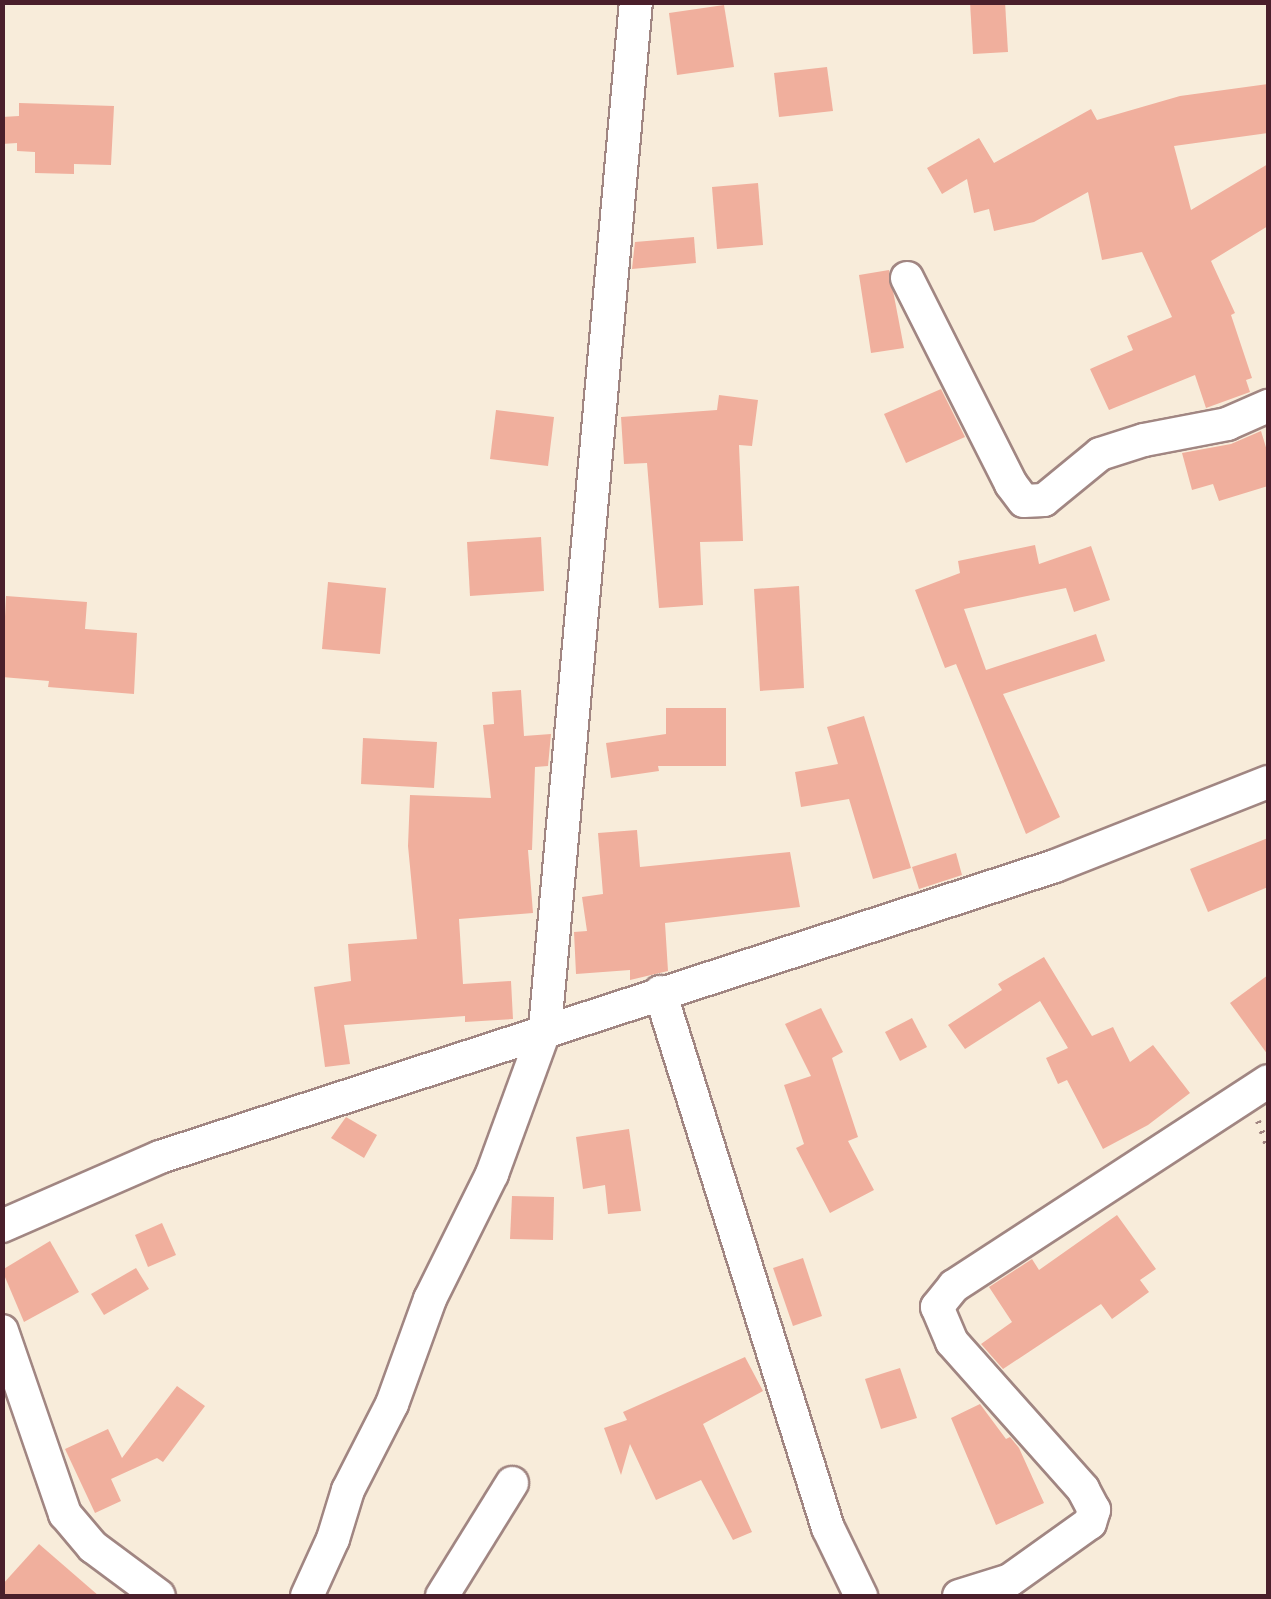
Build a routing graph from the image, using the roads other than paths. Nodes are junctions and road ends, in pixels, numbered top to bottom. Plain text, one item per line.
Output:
1 (636, 2) edge
2 (908, 278) dead end
3 (1268, 406) edge
4 (1268, 782) edge
5 (660, 992) junction
6 (545, 1028) junction
7 (1268, 1081) edge
8 (2, 1226) edge
9 (2, 1331) edge
10 (512, 1482) dead end
11 (159, 1596) edge
12 (306, 1596) edge
13 (442, 1596) edge
14 (860, 1596) edge
15 (959, 1596) edge

1 - 6 street
2 - 3 street
4 - 5 street
5 - 6 street
5 - 14 street
6 - 8 street
6 - 12 street
7 - 15 street
9 - 11 street
10 - 13 street

